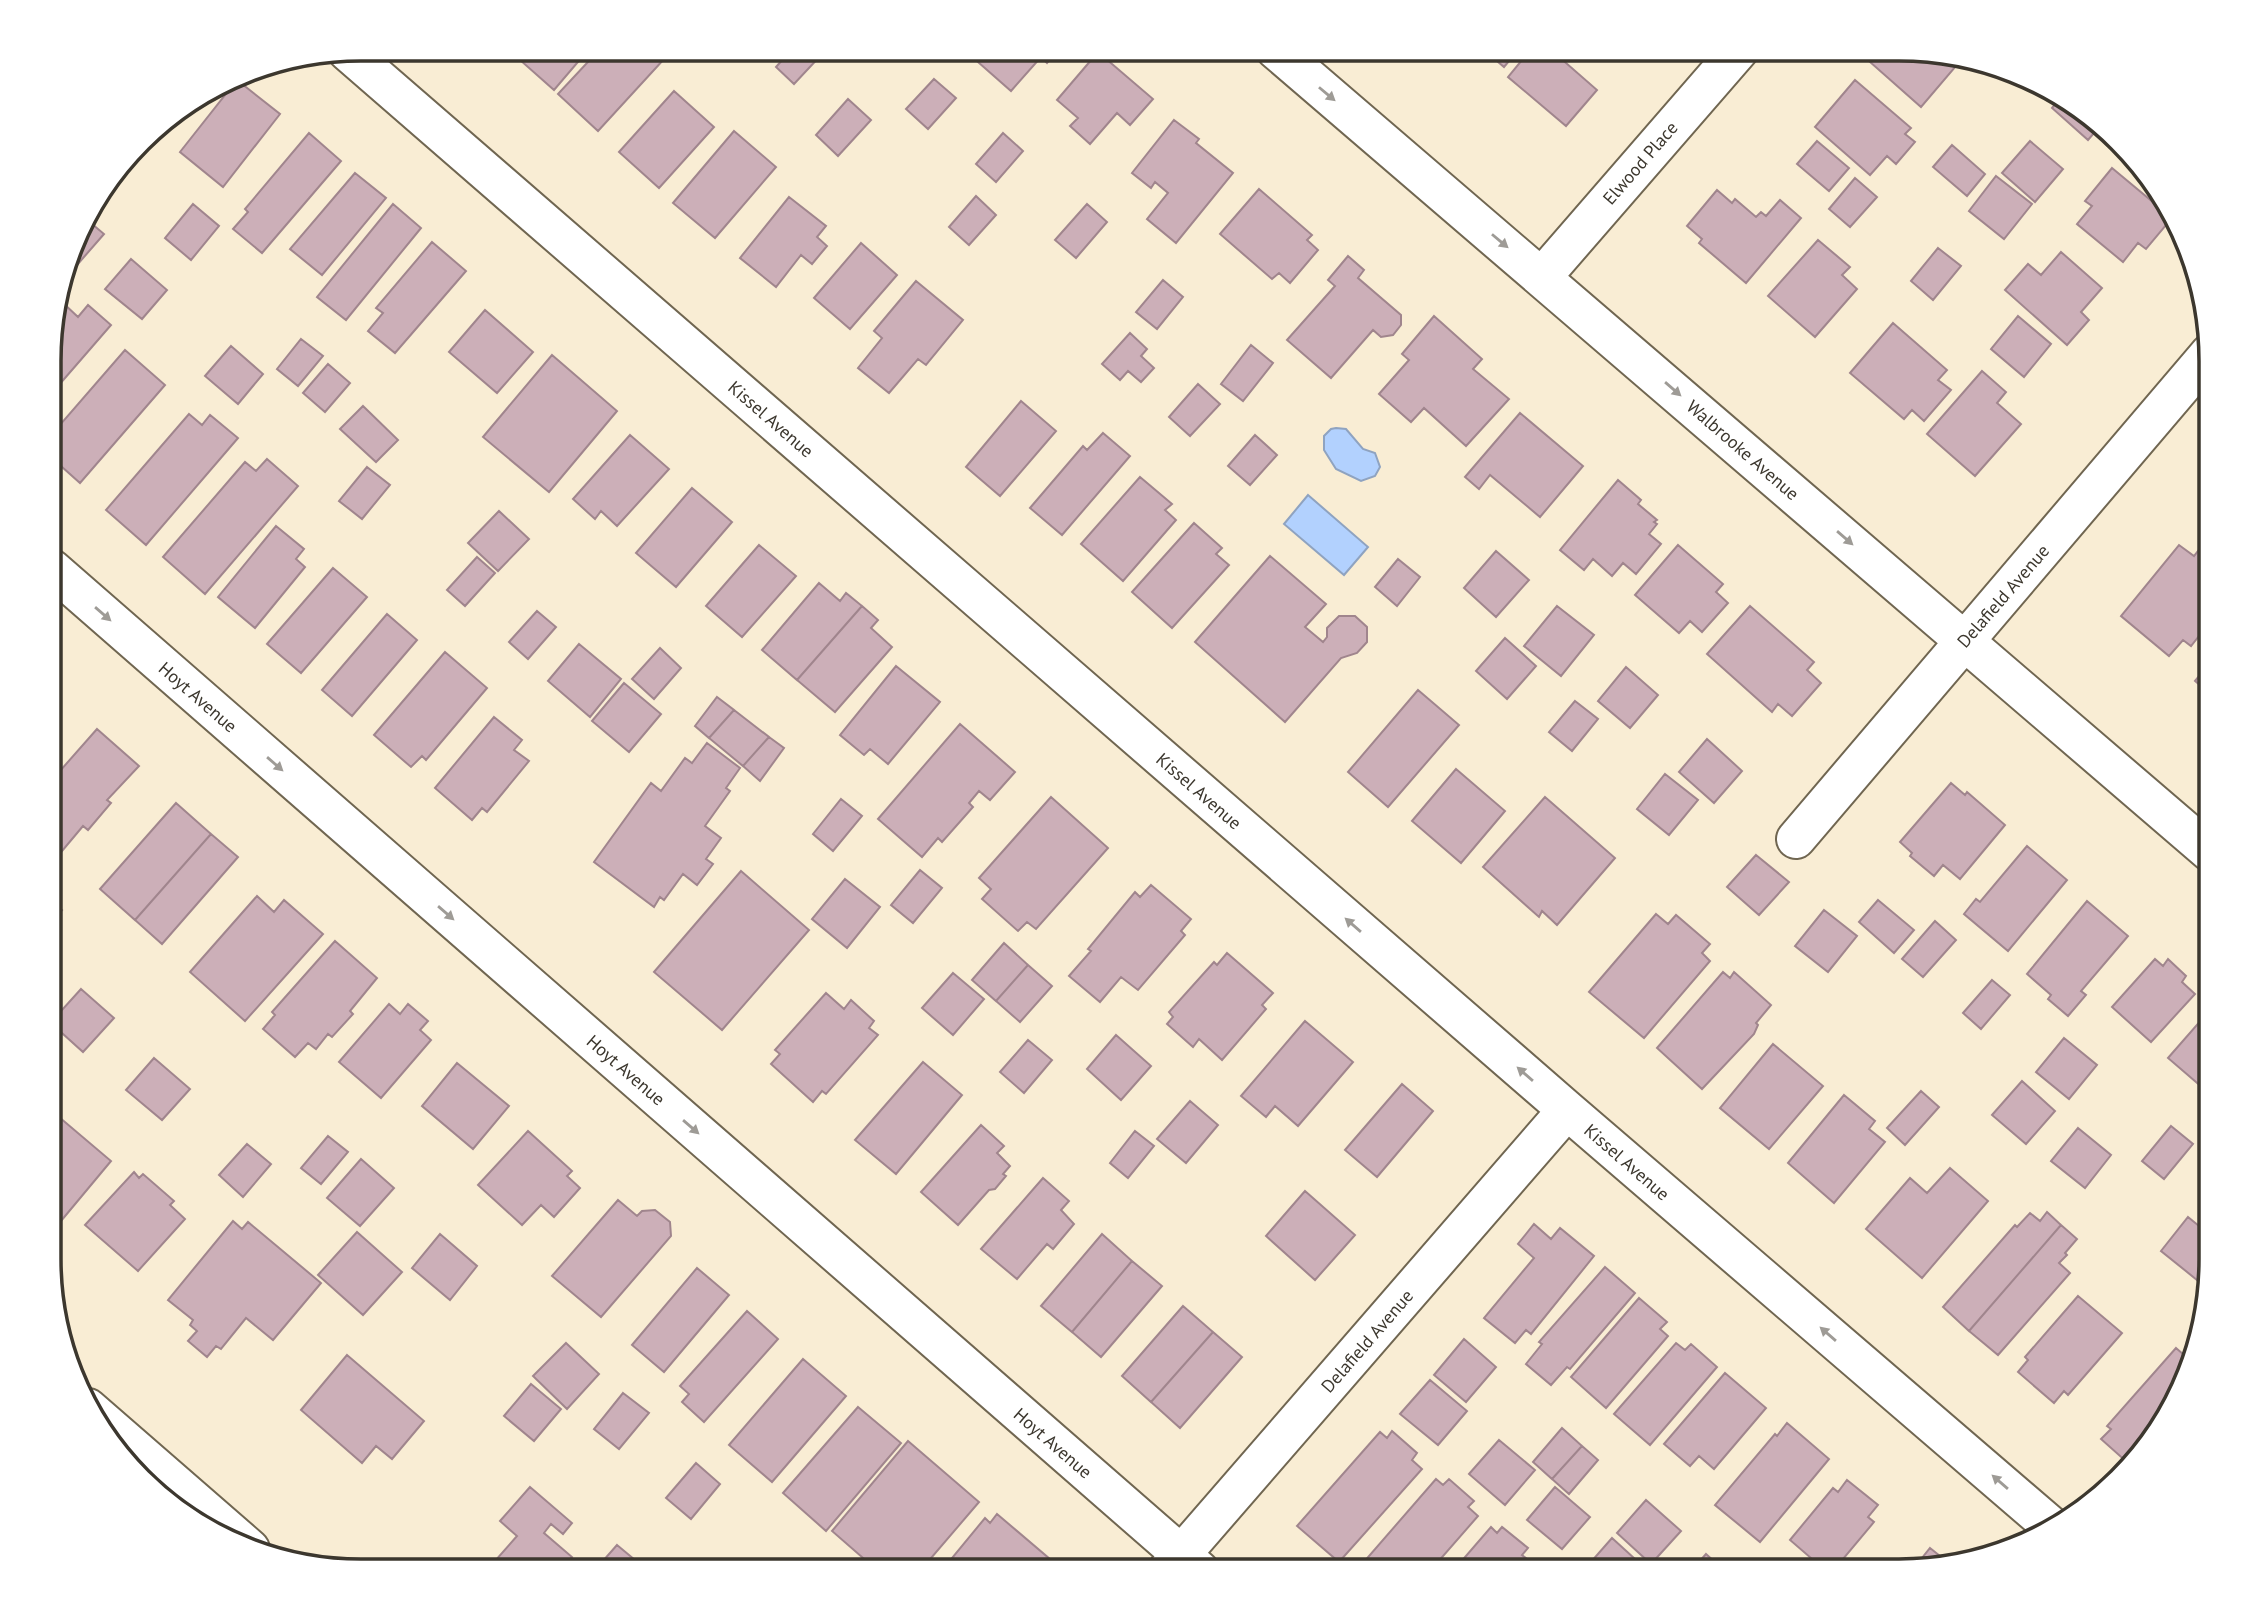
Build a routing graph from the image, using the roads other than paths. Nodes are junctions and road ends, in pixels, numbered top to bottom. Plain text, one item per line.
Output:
1 (360, 61) edge
2 (1289, 61) edge
3 (1729, 61) edge
4 (1542, 277) junction
5 (2199, 366) edge
6 (61, 577) edge
7 (1965, 640) junction
8 (1796, 839) dead end
9 (2199, 842) edge
10 (1567, 1110) junction
11 (117, 1433) edge
12 (2045, 1521) edge
13 (223, 1525) edge
14 (1176, 1559) edge
15 (1188, 1559) edge

10 -> 1 street, Kissel Avenue
2 -> 4 street, Walbrooke Avenue
3 - 4 street, Elwood Place
4 -> 7 street, Walbrooke Avenue
5 - 7 street, Delafield Avenue
6 -> 14 street, Hoyt Avenue
7 - 8 street, Delafield Avenue
7 - 9 street, Walbrooke Avenue
12 -> 10 street, Kissel Avenue
10 - 15 street, Delafield Avenue
11 - 13 street

